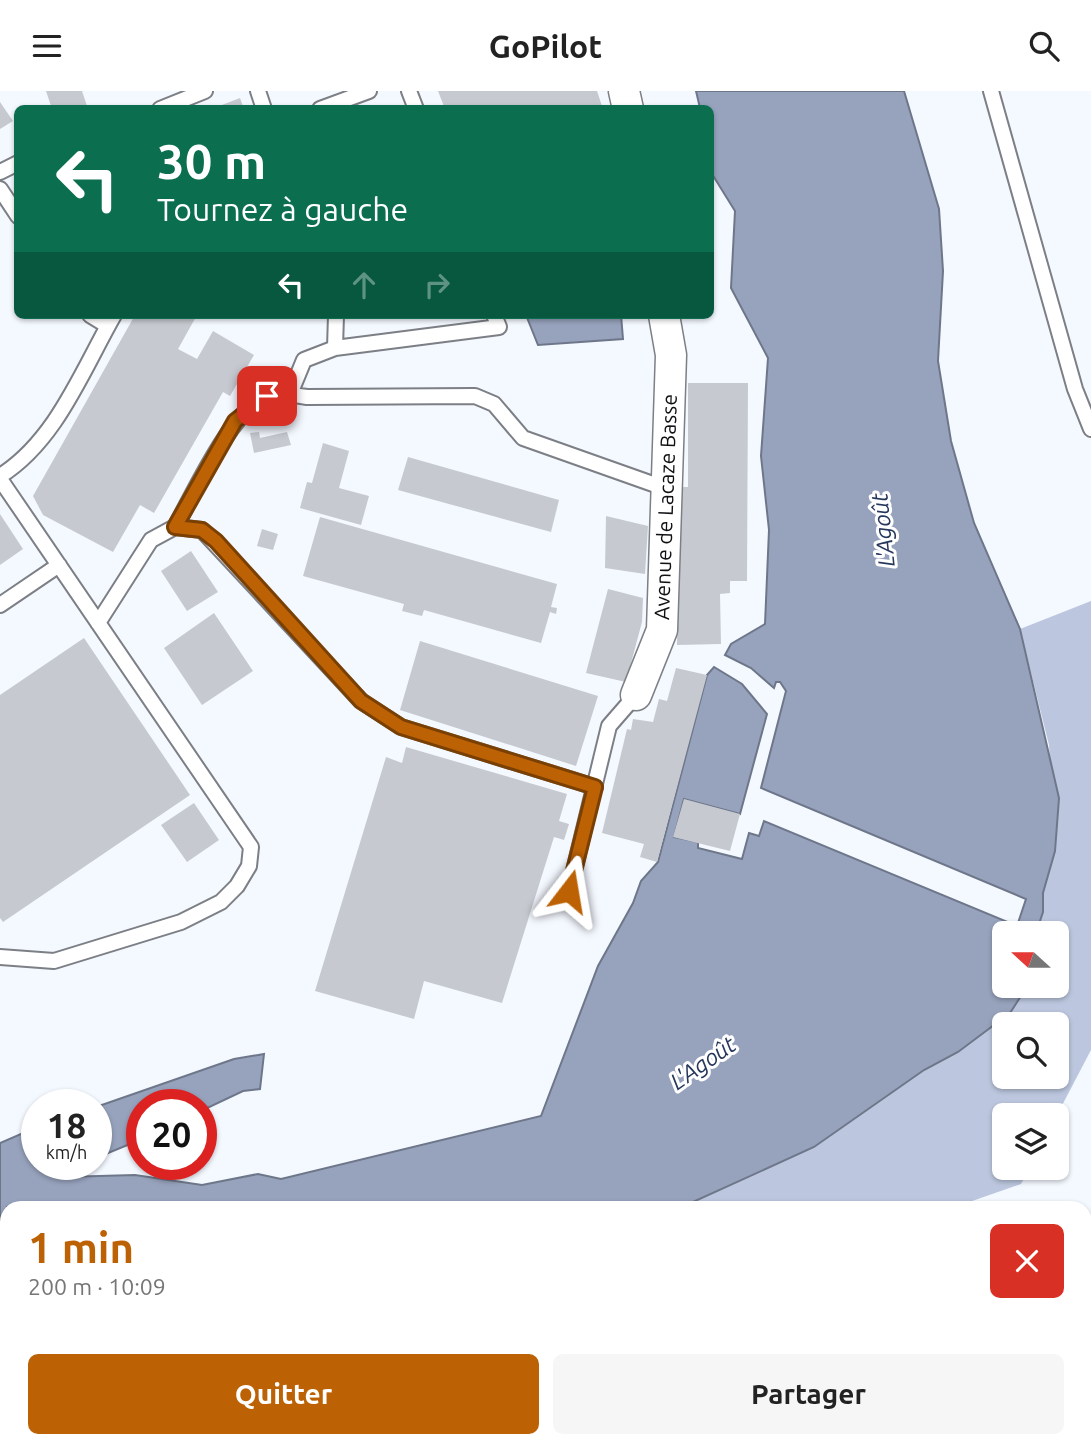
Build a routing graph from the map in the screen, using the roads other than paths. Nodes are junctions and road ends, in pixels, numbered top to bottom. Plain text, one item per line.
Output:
1 (205, 91) edge
2 (369, 91) edge
3 (991, 91) edge
4 (170, 105) edge
5 (331, 105) edge
6 (0, 190) edge
7 (14, 210) edge
8 (336, 319) edge
9 (496, 319) edge
10 (665, 319) edge
11 (111, 321) edge
12 (335, 348) junction
13 (290, 394) junction
14 (1087, 412) edge
15 (1091, 429) edge
16 (0, 478) edge
17 (667, 489) junction
18 (175, 527) junction
19 (59, 565) junction
20 (0, 605) edge
21 (98, 623) junction
22 (636, 695) joint
23 (595, 787) junction
24 (569, 891) dead end
25 (0, 957) edge

1 - 4 lane
2 - 5 lane
3 - 14 lane
6 - 7 lane
8 - 12 lane
9 - 12 lane
10 - 17 street, Avenue de Lacaze Basse
11 - 16 lane
12 - 13 lane
13 - 17 lane
13 - 18 lane
14 - 15 lane
16 - 19 lane
17 - 22 street, Avenue de Lacaze Basse
18 - 21 lane
18 - 23 lane
19 - 20 lane
19 - 21 lane
21 - 25 lane
22 - 23 lane
23 - 24 lane

